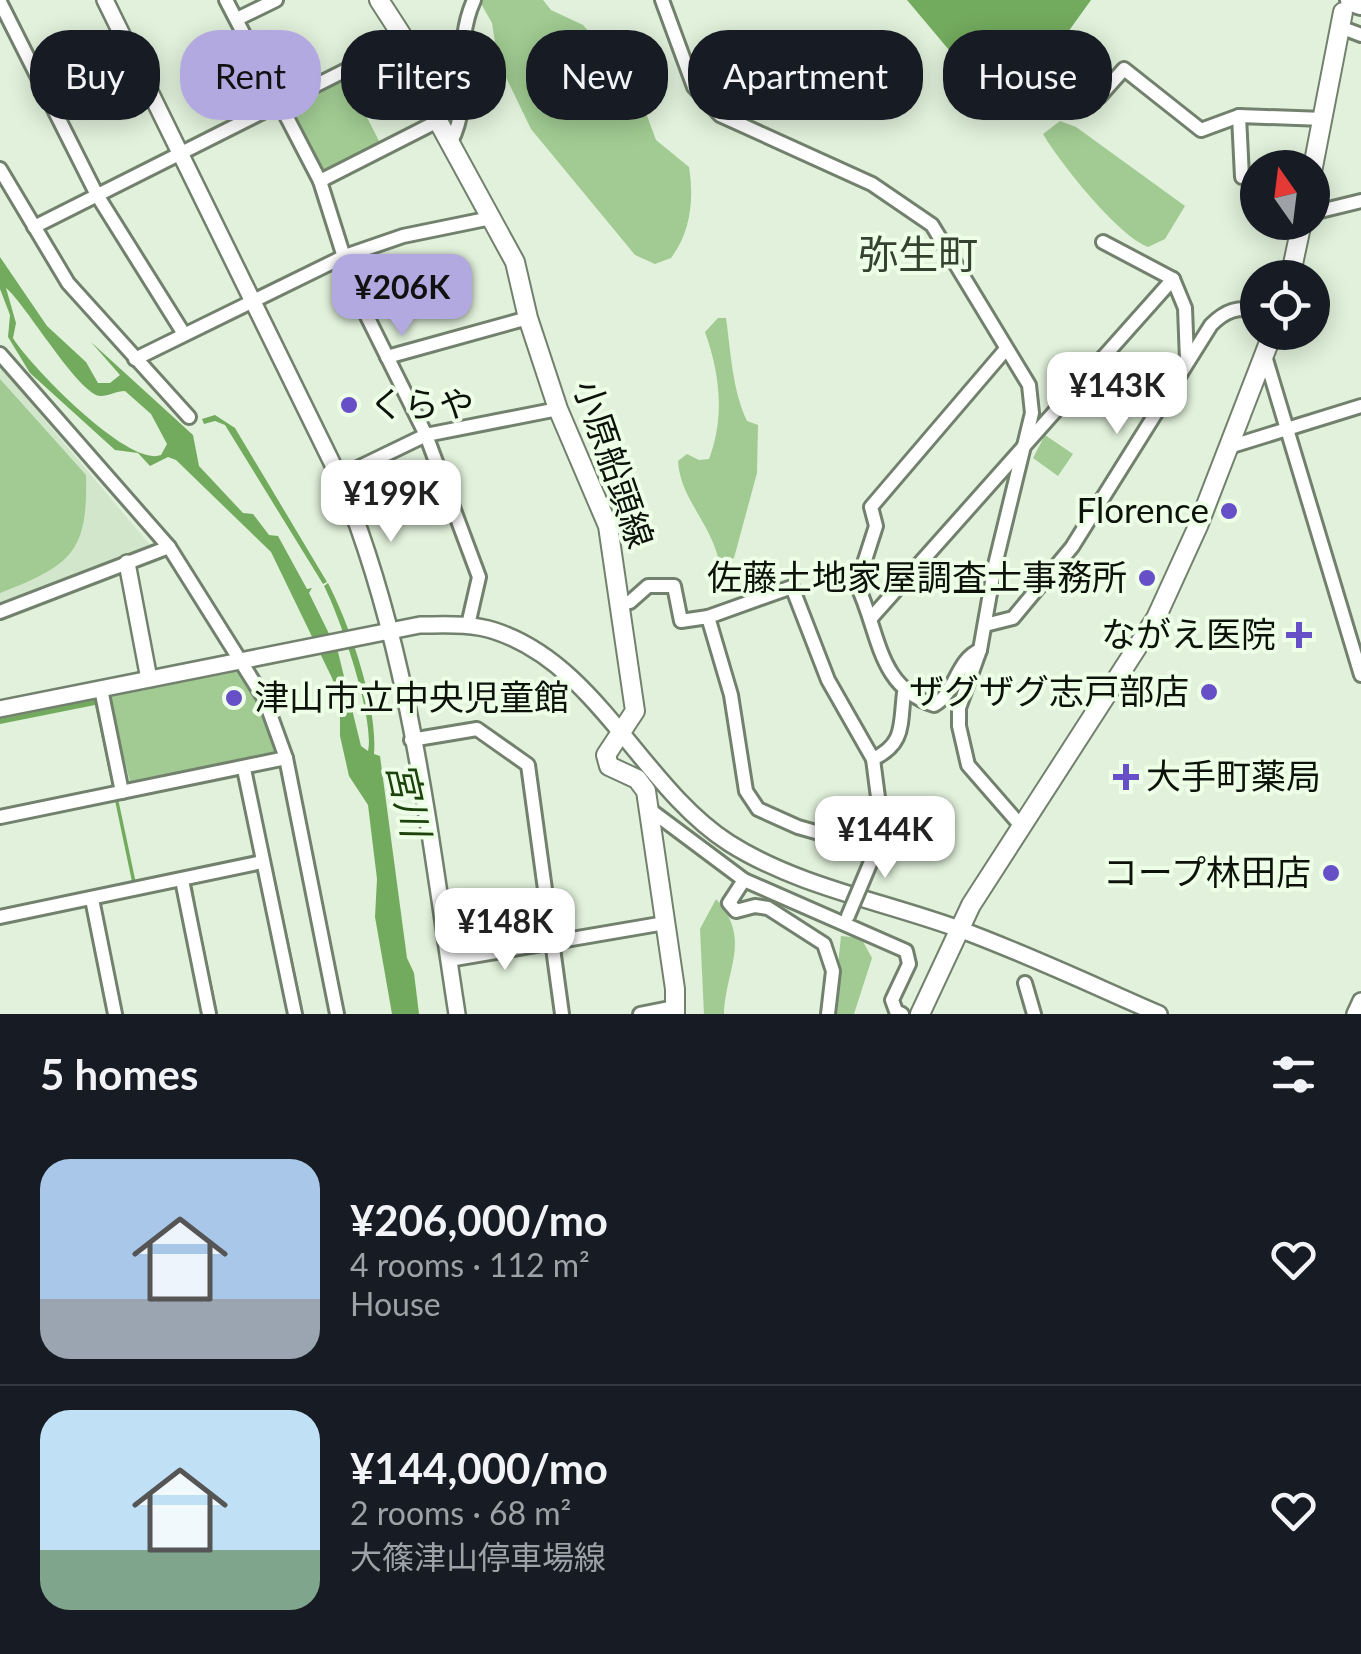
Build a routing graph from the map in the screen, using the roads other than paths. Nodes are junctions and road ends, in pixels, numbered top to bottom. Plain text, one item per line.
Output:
1 (105, 0) edge
2 (226, 0) edge
3 (276, 0) edge
4 (378, 0) edge
5 (474, 0) edge
6 (662, 0) edge
7 (0, 2) edge
8 (1349, 11) edge
9 (239, 18) junction
10 (245, 30) edge
11 (397, 30) edge
12 (1361, 34) edge
13 (1112, 83) edge
14 (1239, 116) junction
15 (1324, 119) junction
16 (243, 120) edge
17 (290, 120) edge
18 (438, 121) joint
19 (451, 142) junction
20 (1241, 150) edge
21 (1317, 150) edge
22 (179, 154) junction
23 (0, 169) edge
24 (320, 180) junction
25 (97, 195) junction
26 (1361, 201) edge
27 (1330, 209) edge
28 (491, 218) junction
29 (34, 227) junction
30 (1103, 242) dead end
31 (345, 256) junction
32 (1173, 280) junction
33 (252, 301) junction
34 (1240, 307) edge
35 (528, 318) junction
36 (184, 334) junction
37 (1006, 349) junction
38 (1267, 350) edge
39 (0, 354) edge
40 (1265, 356) junction
41 (387, 357) junction
42 (135, 358) junction
43 (1186, 360) junction
44 (1361, 406) edge
45 (558, 408) junction
46 (190, 417) dead end
47 (1287, 430) junction
48 (426, 435) junction
49 (1024, 445) junction
50 (1229, 446) junction
51 (339, 477) junction
52 (169, 547) junction
53 (127, 563) junction
54 (622, 604) junction
55 (0, 612) edge
56 (708, 617) junction
57 (872, 617) junction
58 (468, 625) junction
59 (985, 625) junction
60 (392, 630) junction
61 (980, 650) junction
62 (242, 659) junction
63 (1361, 675) edge
64 (149, 678) junction
65 (101, 689) junction
66 (904, 693) junction
67 (0, 709) edge
68 (619, 732) junction
69 (410, 740) junction
70 (286, 758) junction
71 (873, 759) junction
72 (244, 768) junction
73 (122, 792) junction
74 (649, 810) junction
75 (0, 817) edge
76 (1022, 826) junction
77 (874, 854) junction
78 (262, 862) junction
79 (182, 880) junction
80 (744, 880) junction
81 (92, 898) junction
82 (0, 917) edge
83 (847, 919) junction
84 (665, 923) junction
85 (958, 928) junction
86 (554, 944) junction
87 (449, 960) junction
88 (1025, 983) dead end
89 (1361, 1001) edge
90 (675, 1011) edge
91 (115, 1014) edge
92 (208, 1014) edge
93 (295, 1014) edge
94 (337, 1014) edge
95 (457, 1014) edge
96 (562, 1014) edge
97 (640, 1014) edge
98 (828, 1014) edge
99 (902, 1014) edge
100 (920, 1014) edge
101 (1034, 1014) edge
102 (1159, 1014) edge
103 (1355, 1014) edge

1 - 22 street
2 - 9 street
3 - 9 street
4 - 11 main road, 小原船頭線
5 - 19 street
6 - 37 street
7 - 25 street
8 - 12 street
8 - 15 main road
9 - 10 street
13 - 14 street
14 - 15 street
14 - 20 street
15 - 21 main road
16 - 22 street
17 - 24 street
18 - 19 main road, 小原船頭線
18 - 24 street
19 - 28 main road, 小原船頭線
22 - 25 street
22 - 33 street
23 - 29 street
24 - 31 street
25 - 29 street
25 - 36 street
26 - 27 street
28 - 31 street
28 - 35 main road, 小原船頭線
29 - 42 street
30 - 32 street
31 - 33 street
31 - 41 street
32 - 43 street
32 - 49 street
33 - 36 street
33 - 51 street
34 - 43 street
35 - 41 street
35 - 45 main road, 小原船頭線
36 - 42 street
37 - 49 street
37 - 57 street
38 - 40 main road
39 - 52 street
40 - 47 street
40 - 50 main road
41 - 48 street
42 - 46 street
43 - 59 street
44 - 47 street
45 - 48 street
45 - 54 main road, 小原船頭線
47 - 50 street
47 - 63 street
48 - 51 street
48 - 58 street
49 - 57 street
49 - 59 street
50 - 76 main road
51 - 60 street
52 - 53 street
52 - 62 street
53 - 55 street
53 - 64 street
54 - 56 street
54 - 68 main road, 小原船頭線
56 - 71 street
56 - 77 street
57 - 66 street
58 - 60 street
58 - 68 street
59 - 61 street
60 - 62 street
60 - 69 street
61 - 66 street
61 - 76 street
62 - 64 street
62 - 70 street
64 - 65 street
65 - 67 street
65 - 73 street
66 - 71 street
68 - 74 main road, 小原船頭線
68 - 85 street
69 - 86 street
69 - 87 street
70 - 72 street
70 - 94 street
71 - 77 street
72 - 73 street
72 - 78 street
73 - 75 street
74 - 80 street
74 - 84 main road, 小原船頭線
76 - 85 main road
77 - 83 street, bridge
78 - 79 street
78 - 93 street
79 - 81 street
79 - 92 street
80 - 83 street
80 - 98 street
81 - 82 street
81 - 91 street
83 - 99 street
84 - 86 street
84 - 90 main road, 小原船頭線
85 - 100 main road
85 - 102 street
86 - 87 street
86 - 96 street
87 - 95 street
88 - 101 street
89 - 103 street
90 - 97 street

